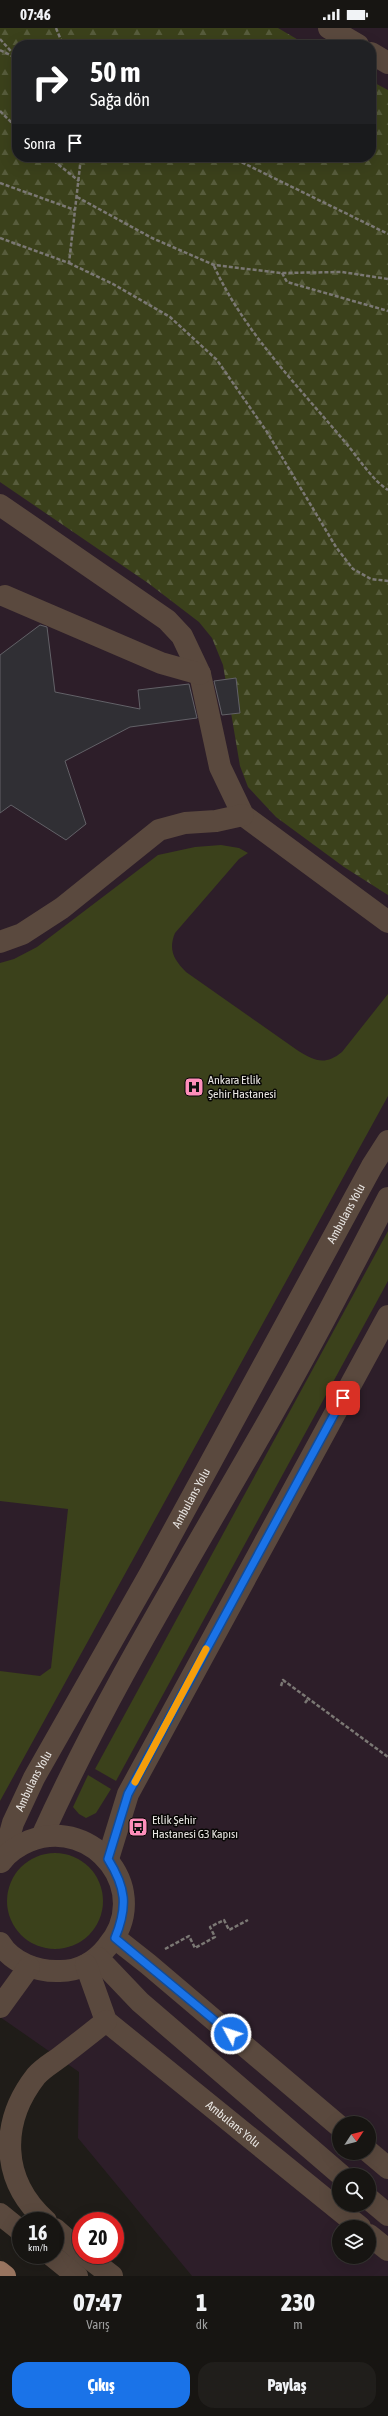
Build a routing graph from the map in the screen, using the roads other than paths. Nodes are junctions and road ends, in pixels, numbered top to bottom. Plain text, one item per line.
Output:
1 (328, 28) edge
2 (349, 40) edge
3 (376, 56) edge
4 (388, 63) edge
5 (0, 505) edge
6 (5, 596) dead end
7 (200, 674) junction
8 (243, 815) junction
9 (388, 922) edge
10 (0, 942) edge
11 (388, 1141) edge
12 (388, 1198) edge
13 (388, 1316) edge
14 (42, 1836) junction
15 (108, 1859) junction
16 (2, 1861) edge
17 (115, 1938) junction
18 (0, 1943) edge
19 (92, 1962) junction
20 (29, 1967) junction
21 (0, 2007) edge
22 (106, 2020) junction
23 (332, 2120) edge
24 (376, 2158) edge
25 (333, 2168) edge
26 (388, 2168) edge
27 (376, 2205) edge
28 (37, 2212) edge
29 (0, 2214) edge
30 (388, 2215) edge
31 (351, 2220) edge
32 (12, 2223) edge
33 (64, 2237) edge
34 (376, 2241) edge
35 (72, 2244) edge
36 (388, 2250) edge
37 (62, 2264) edge
38 (97, 2264) edge
39 (0, 2272) edge
40 (5, 2276) edge
41 (77, 2276) edge
42 (112, 2276) edge

1 - 2 lane
3 - 4 lane
5 - 7 lane
6 - 7 lane
7 - 8 lane
8 - 9 lane
8 - 10 lane
11 - 16 lane, Ambulans Yolu
12 - 14 lane
13 - 15 lane
14 - 15 lane
14 - 16 lane
15 - 17 lane
17 - 19 lane
17 - 23 lane
18 - 20 lane
19 - 20 lane
19 - 22 lane
19 - 25 lane
20 - 21 lane
22 - 28 lane
22 - 31 lane, Ambulans Yolu
24 - 26 lane
27 - 30 lane
29 - 32 lane
33 - 35 lane
34 - 36 lane
37 - 41 lane
38 - 42 lane
39 - 40 main road

